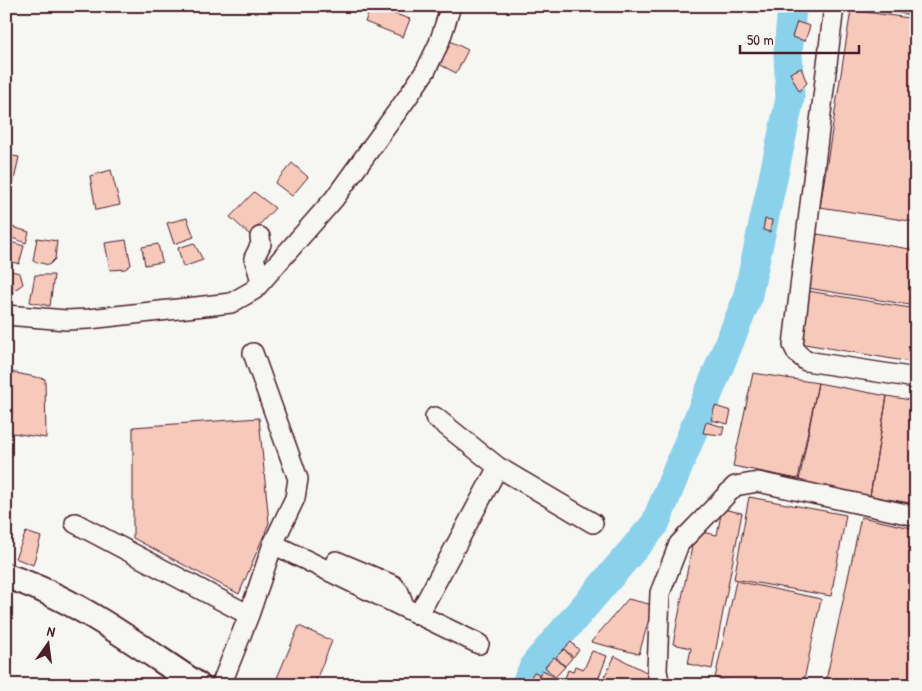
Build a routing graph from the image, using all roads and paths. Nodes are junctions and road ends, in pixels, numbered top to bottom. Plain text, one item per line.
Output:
1 (451, 6) edge
2 (834, 6) edge
3 (260, 237) dead end
4 (261, 282) junction
5 (6, 315) edge
6 (253, 353) dead end
7 (916, 378) edge
8 (436, 417) dead end
9 (498, 467) junction
10 (916, 516) edge
11 (75, 523) dead end
12 (593, 523) dead end
13 (273, 544) junction
14 (6, 576) edge
15 (412, 611) junction
16 (249, 615) junction
17 (480, 644) dead end
18 (198, 685) edge
19 (221, 685) edge
20 (660, 685) edge

1 - 4 street
2 - 7 street
3 - 4 street
4 - 5 street
6 - 13 street
8 - 9 street
9 - 12 street
9 - 15 street
10 - 20 street
11 - 16 street
13 - 15 street
13 - 16 street
14 - 18 main road
15 - 17 street
16 - 19 street

